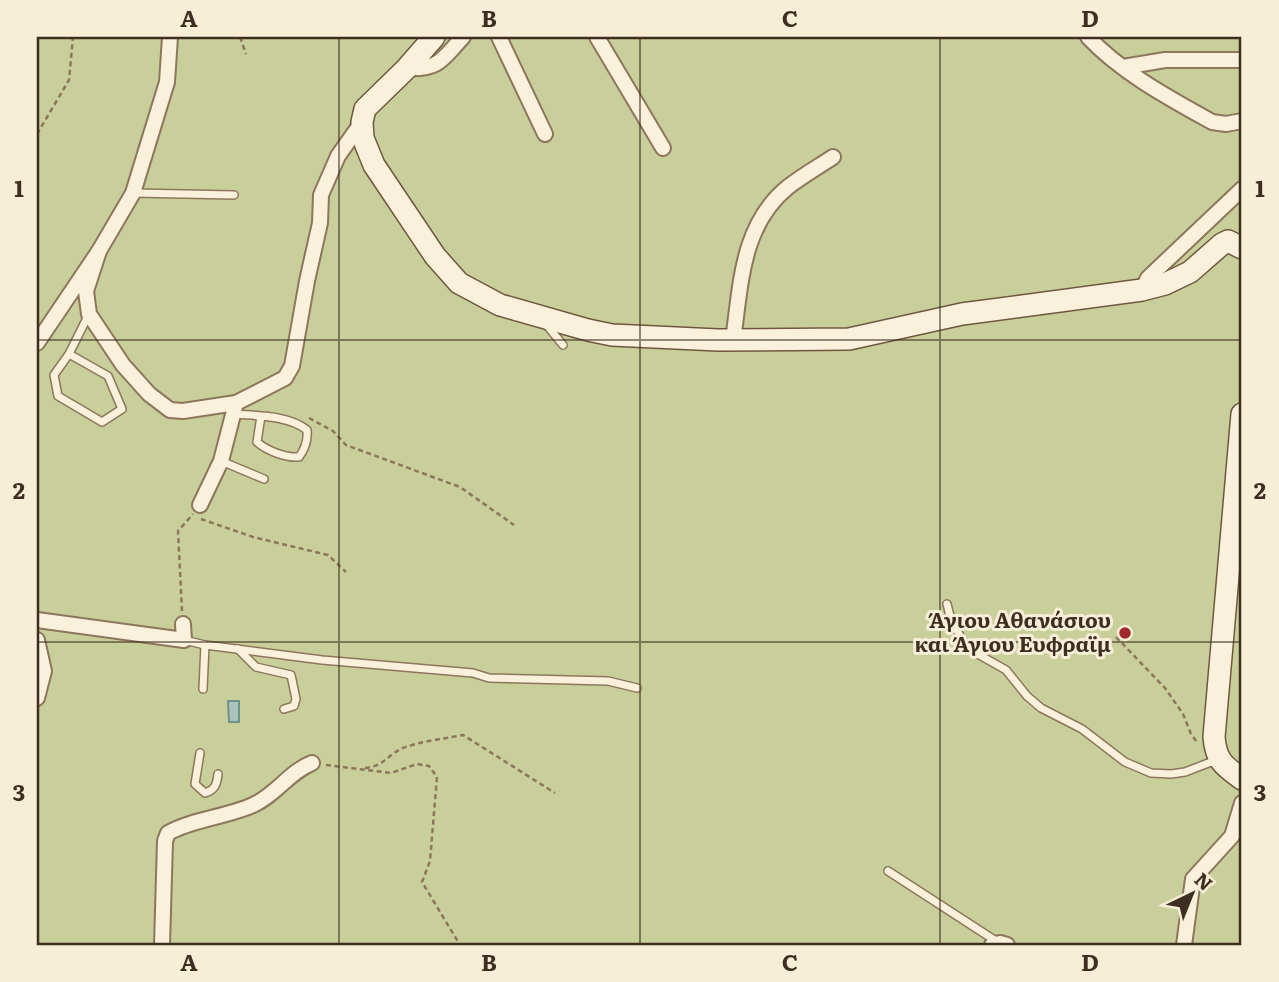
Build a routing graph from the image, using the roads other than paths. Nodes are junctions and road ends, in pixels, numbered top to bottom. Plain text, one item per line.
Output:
1 (170, 37) edge
2 (434, 37) edge
3 (463, 37) edge
4 (499, 37) edge
5 (597, 37) edge
6 (1088, 37) edge
7 (1242, 60) edge
8 (1123, 67) junction
9 (407, 68) junction
10 (1242, 121) edge
11 (362, 122) junction
12 (545, 134) dead end
13 (663, 148) dead end
14 (833, 157) dead end
15 (1242, 189) edge
16 (133, 193) junction
17 (234, 195) dead end
18 (1242, 248) edge
19 (99, 251) junction
20 (1142, 290) junction
21 (89, 314) junction
22 (541, 317) junction
23 (733, 340) junction
24 (37, 343) edge
25 (563, 345) dead end
26 (69, 354) junction
27 (235, 408) junction
28 (1242, 414) edge
29 (261, 416) junction
30 (221, 461) junction
31 (264, 479) dead end
32 (196, 510) road end
33 (1236, 580) edge
34 (947, 604) dead end
35 (37, 620) edge
36 (183, 624) road end
37 (37, 640) edge
38 (184, 640) junction
39 (205, 645) junction
40 (238, 649) junction
41 (637, 688) dead end
42 (202, 689) dead end
43 (37, 698) edge
44 (284, 709) dead end
45 (200, 752) dead end
46 (312, 764) road end
47 (1231, 771) edge
48 (218, 774) dead end
49 (1242, 803) edge
50 (888, 871) dead end
51 (162, 945) edge
52 (1000, 945) edge
53 (1184, 945) edge

1 - 16 street
2 - 9 main road
3 - 9 street
4 - 12 street
5 - 13 street
6 - 8 street
7 - 8 street
8 - 10 street
9 - 11 main road
11 - 22 main road
11 - 27 street
14 - 23 street
15 - 20 street
16 - 17 lane
16 - 19 street
18 - 20 main road
19 - 21 street
19 - 24 street
20 - 23 main road
21 - 26 lane
21 - 27 street
22 - 23 main road
22 - 25 lane
26 - 26 lane
27 - 29 lane
27 - 30 street
28 - 33 main road
29 - 29 lane
30 - 31 lane
30 - 32 street
33 - 47 main road
34 - 47 lane
35 - 38 street
36 - 38 street
37 - 43 street
38 - 39 lane
39 - 40 lane
39 - 42 lane
40 - 41 lane
40 - 44 lane
45 - 48 lane
46 - 51 street
49 - 53 street
50 - 52 lane

